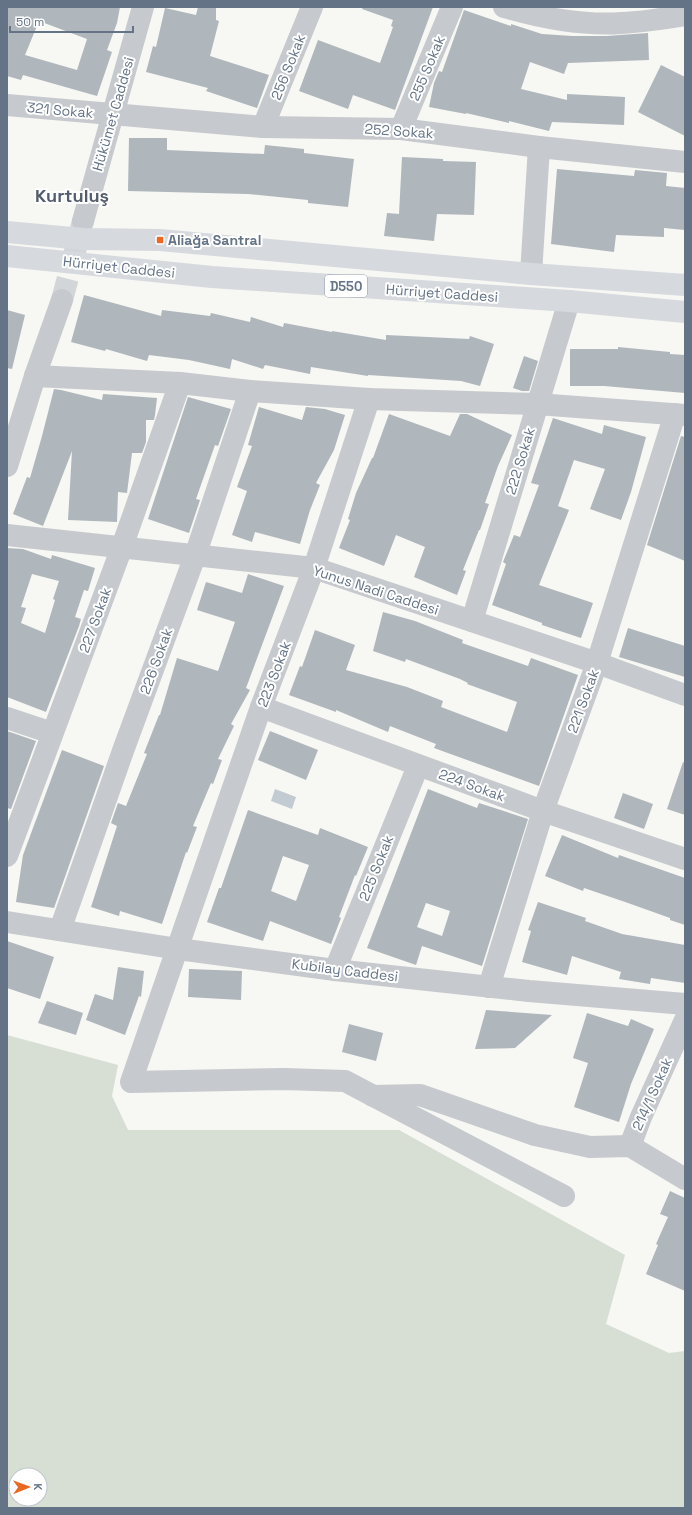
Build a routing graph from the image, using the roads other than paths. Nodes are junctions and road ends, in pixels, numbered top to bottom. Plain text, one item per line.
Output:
1 (143, 7) edge
2 (312, 7) edge
3 (452, 7) edge
4 (504, 7) edge
5 (559, 7) edge
6 (651, 7) edge
7 (681, 15) edge
8 (7, 105) edge
9 (112, 115) junction
10 (263, 127) junction
11 (402, 129) junction
12 (539, 147) junction
13 (685, 162) edge
14 (83, 221) tunnel mouth
15 (7, 232) edge
16 (7, 256) edge
17 (531, 274) junction
18 (685, 285) edge
19 (62, 300) tunnel mouth
20 (569, 301) junction
21 (685, 312) edge
22 (35, 376) junction
23 (180, 383) junction
24 (250, 391) junction
25 (369, 398) junction
26 (538, 404) junction
27 (680, 415) edge
28 (7, 466) edge
29 (7, 536) edge
30 (122, 547) junction
31 (195, 556) junction
32 (314, 568) junction
33 (472, 621) junction
34 (597, 663) junction
35 (685, 695) edge
36 (261, 707) junction
37 (7, 718) edge
38 (52, 734) junction
39 (418, 766) junction
40 (543, 811) junction
41 (7, 856) edge
42 (685, 859) edge
43 (7, 922) edge
44 (60, 930) junction
45 (178, 949) junction
46 (335, 970) junction
47 (489, 987) junction
48 (685, 1004) edge
49 (685, 1020) edge
50 (371, 1096) junction
51 (630, 1146) junction
52 (685, 1179) edge
53 (564, 1196) dead end

1 - 9 street, Hükümet Caddesi
2 - 10 street, 256 Sokak
3 - 11 street, 255 Sokak
4 - 7 street
5 - 6 street
8 - 9 street, 321 Sokak
9 - 10 street, 252 Sokak
9 - 14 street, Hükümet Caddesi
10 - 11 street, 252 Sokak
11 - 12 street, 252 Sokak
12 - 13 street, 252 Sokak
12 - 17 street
15 - 17 highway, Hürriyet Caddesi / D550
16 - 20 highway, Hürriyet Caddesi / D550
17 - 18 highway, Hürriyet Caddesi / D550
19 - 22 street
20 - 21 highway, Hürriyet Caddesi / D550
20 - 26 street, 222 Sokak
22 - 23 street
22 - 28 street
23 - 24 street
23 - 30 street, 227 Sokak
24 - 25 street
24 - 31 street, 226 Sokak
25 - 26 street
25 - 32 street, 223 Sokak
26 - 27 street
26 - 33 street, 222 Sokak
27 - 34 street, 221 Sokak
29 - 30 street, Yunus Nadi Caddesi
30 - 31 street, Yunus Nadi Caddesi
30 - 38 street, 227 Sokak
31 - 32 street, Yunus Nadi Caddesi
31 - 44 street, 226 Sokak
32 - 33 street, Yunus Nadi Caddesi
32 - 36 street, 223 Sokak
33 - 34 street, Yunus Nadi Caddesi
34 - 35 street, Yunus Nadi Caddesi
34 - 40 street, 221 Sokak
36 - 39 street, 224 Sokak
36 - 45 street, 223 Sokak
37 - 38 street
38 - 41 street, 227 Sokak
39 - 40 street, 224 Sokak
39 - 46 street, 225 Sokak
40 - 42 street, 224 Sokak
40 - 47 street, 221 Sokak
43 - 44 street, Kubilay Caddesi
44 - 45 street, Kubilay Caddesi
45 - 46 street, Kubilay Caddesi
45 - 50 street, 223 Sokak
46 - 47 street, Kubilay Caddesi
47 - 48 street, Kubilay Caddesi
49 - 51 street, 214/1 Sokak
50 - 51 street
50 - 53 street
51 - 52 street

